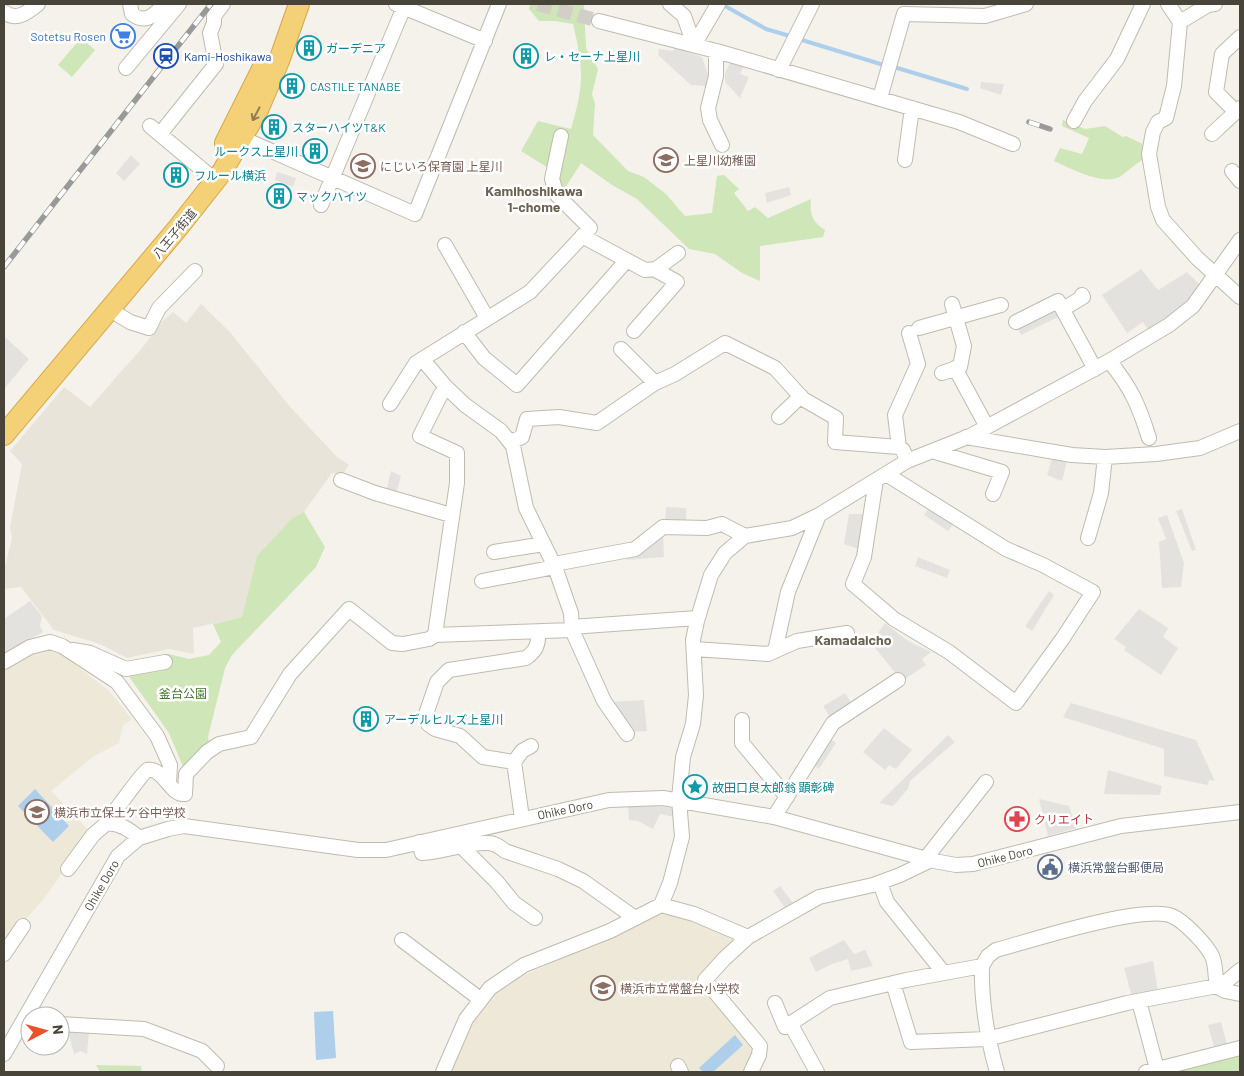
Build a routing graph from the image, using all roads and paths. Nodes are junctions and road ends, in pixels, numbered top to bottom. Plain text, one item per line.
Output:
1 (38, 4) edge
2 (130, 4) edge
3 (223, 4) edge
4 (286, 4) edge
5 (299, 4) edge
6 (499, 4) edge
7 (670, 4) edge
8 (718, 4) edge
9 (812, 4) edge
10 (1026, 4) edge
11 (1143, 4) edge
12 (1168, 4) edge
13 (1215, 4) edge
14 (400, 5) edge
15 (169, 7) edge
16 (984, 10) edge
17 (6, 14) edge
18 (599, 21) tunnel mouth
19 (1180, 22) junction
20 (1240, 37) edge
21 (484, 41) junction
22 (694, 45) junction
23 (716, 51) junction
24 (126, 68) dead end
25 (779, 70) junction
26 (880, 98) junction
27 (912, 108) junction
28 (1238, 110) edge
29 (1074, 121) dead end
30 (1212, 134) dead end
31 (561, 136) dead end
32 (242, 138) junction
33 (1013, 144) dead end
34 (722, 145) dead end
35 (905, 160) dead end
36 (211, 177) junction
37 (332, 177) junction
38 (322, 205) dead end
39 (582, 236) junction
40 (1240, 240) edge
41 (445, 245) dead end
42 (678, 253) dead end
43 (626, 261) junction
44 (654, 269) junction
45 (196, 271) dead end
46 (1216, 276) junction
47 (1082, 295) dead end
48 (1240, 297) edge
49 (1001, 305) dead end
50 (1062, 309) junction
51 (109, 310) junction
52 (954, 310) junction
53 (487, 318) junction
54 (1016, 322) dead end
55 (634, 331) dead end
56 (464, 332) junction
57 (621, 349) dead end
58 (423, 360) junction
59 (1109, 361) junction
60 (1095, 369) junction
61 (655, 383) junction
62 (441, 394) dead end
63 (800, 396) junction
64 (390, 404) dead end
65 (4, 417) edge
66 (779, 417) dead end
67 (987, 427) junction
68 (1240, 431) edge
69 (4, 435) edge
70 (966, 437) junction
71 (1150, 438) dead end
72 (510, 442) junction
73 (899, 447) junction
74 (932, 451) junction
75 (1105, 457) junction
76 (907, 461) junction
77 (881, 477) junction
78 (341, 480) dead end
79 (993, 494) dead end
80 (819, 514) junction
81 (451, 515) junction
82 (745, 536) junction
83 (1088, 538) dead end
84 (544, 544) junction
85 (494, 552) dead end
86 (554, 566) junction
87 (482, 581) dead end
88 (697, 618) junction
89 (571, 629) junction
90 (538, 632) junction
91 (847, 633) dead end
92 (435, 635) junction
93 (67, 649) junction
94 (694, 649) junction
95 (776, 651) junction
96 (4, 662) edge
97 (165, 662) dead end
98 (898, 680) dead end
99 (742, 720) dead end
100 (627, 734) dead end
101 (531, 746) dead end
102 (514, 762) junction
103 (986, 782) dead end
104 (169, 783) junction
105 (787, 797) junction
106 (679, 799) junction
107 (1240, 812) edge
108 (774, 817) junction
109 (522, 818) junction
110 (107, 823) junction
111 (139, 838) junction
112 (419, 842) junction
113 (462, 848) junction
114 (928, 859) junction
115 (68, 869) dead end
116 (880, 883) junction
117 (661, 905) junction
118 (535, 918) dead end
119 (635, 918) junction
120 (23, 926) dead end
121 (748, 937) junction
122 (402, 940) dead end
123 (4, 954) edge
124 (982, 966) junction
125 (1240, 970) edge
126 (943, 972) junction
127 (893, 983) junction
128 (1218, 987) junction
129 (1240, 994) edge
130 (480, 999) junction
131 (1139, 1001) junction
132 (774, 1003) dead end
133 (35, 1006) edge
134 (790, 1024) junction
135 (70, 1025) edge
136 (20, 1031) edge
137 (987, 1039) junction
138 (1240, 1048) edge
139 (4, 1054) edge
140 (217, 1066) dead end
141 (1151, 1071) edge
142 (443, 1072) edge
143 (751, 1072) edge
144 (818, 1072) edge
145 (997, 1072) edge

1 - 17 street
2 - 15 street
3 - 36 street
4 - 36 highway, 八王子街道
5 -> 32 highway, 八王子街道
6 - 21 street
7 - 22 street
8 - 22 street
9 - 25 street
10 - 16 street
11 - 29 street
12 - 19 street
13 - 19 street
14 - 21 street
14 - 37 street
15 - 24 street
16 - 26 street
18 - 22 street
19 - 46 street
20 - 28 street
21 - 37 street
22 - 23 street
23 - 25 street
23 - 34 street
25 - 26 street
26 - 27 street
27 - 33 street
27 - 35 street
28 - 30 street
31 - 39 street
32 - 36 highway, 八王子街道
32 - 37 street
36 - 51 highway, 八王子街道
36 - 65 highway, 八王子街道
37 - 38 street
39 - 43 street
39 - 53 street
40 - 46 street
41 - 53 street
42 - 44 street
43 - 44 street
43 - 56 street
44 - 55 street
45 - 51 street
46 - 48 street
46 - 59 street
47 - 50 street
49 - 52 street
50 - 54 street
50 - 60 street
51 - 69 highway, 八王子街道
52 - 67 street
52 - 73 street
53 - 56 street
56 - 58 street
57 - 61 street
58 - 64 street
58 - 72 street
59 - 60 street
59 - 71 street
60 - 67 street
61 - 63 street
61 - 72 street
62 - 81 street
63 - 66 street
63 - 73 street
67 - 70 street
68 - 75 street
70 - 74 street
70 - 75 street
72 - 84 street
73 - 76 street
74 - 76 street
74 - 79 street
75 - 83 street
76 - 77 street
77 - 77 street
77 - 80 street
78 - 81 street
80 - 82 street
80 - 95 street
81 - 92 street
82 - 86 street
82 - 88 street
84 - 85 street
84 - 86 street
86 - 87 street
86 - 89 street
88 - 89 street
88 - 94 street
89 - 90 street
89 - 100 street
90 - 92 street
90 - 102 street
91 - 95 street
92 - 104 street
93 - 96 street
93 - 97 street
93 - 104 street
94 - 95 street
94 - 106 street
98 - 105 street
99 - 105 street
101 - 102 street
102 - 109 street
103 - 114 street
104 - 110 street
105 - 108 street
106 - 108 street, Ohike Doro
106 - 109 street, Ohike Doro
106 - 117 street
107 - 114 street, Ohike Doro
108 - 114 street, Ohike Doro
109 - 112 street, Ohike Doro
110 - 111 street
110 - 115 street
111 - 112 street, Ohike Doro
111 - 133 street, Ohike Doro
112 - 113 street
113 - 118 street
113 - 119 street
114 - 116 street
116 - 121 street
116 - 126 street
117 - 119 street
117 - 121 street
119 - 130 street
120 - 123 street
121 - 143 street
122 - 130 street
124 - 126 street
124 - 128 street
124 - 137 street
125 - 128 street
126 - 127 street
127 - 134 street
127 - 137 street
128 - 129 street
128 - 131 street
130 - 142 street
131 - 137 street
131 - 141 street
132 - 134 street
134 - 144 street
135 - 140 street
136 - 139 street, Ohike Doro
137 - 145 street
138 - 141 street

